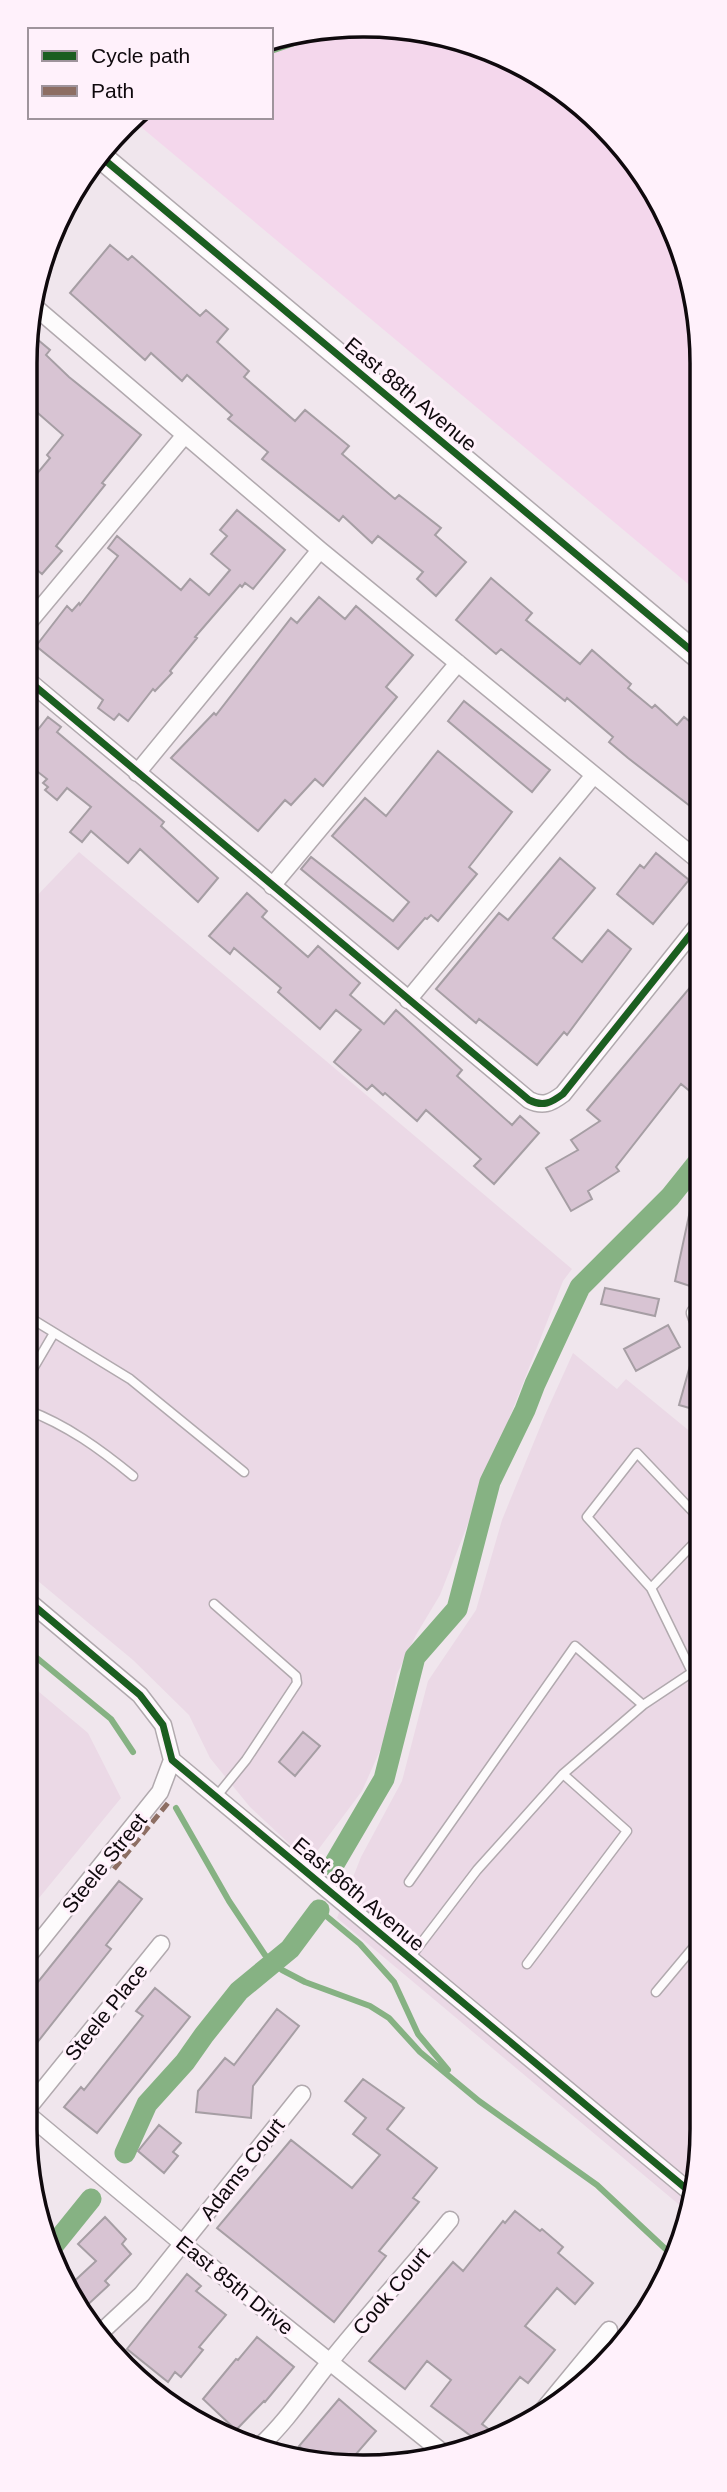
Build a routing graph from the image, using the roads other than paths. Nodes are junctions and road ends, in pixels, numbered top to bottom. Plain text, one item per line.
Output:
1 (107, 162) edge
2 (41, 312) edge
3 (184, 436) junction
4 (320, 550) junction
5 (37, 599) edge
6 (690, 649) edge
7 (458, 663) junction
8 (37, 688) edge
9 (136, 773) junction
10 (594, 775) junction
11 (690, 854) edge
12 (272, 886) junction
13 (690, 935) edge
14 (408, 1000) junction
15 (37, 1322) edge
16 (54, 1333) junction
17 (37, 1362) edge
18 (37, 1414) edge
19 (244, 1472) dead end
20 (133, 1476) dead end
21 (690, 1509) edge
22 (690, 1547) edge
23 (650, 1588) junction
24 (214, 1604) dead end
25 (37, 1608) edge
26 (690, 1663) edge
27 (690, 1673) edge
28 (643, 1705) junction
29 (172, 1760) junction
30 (563, 1774) junction
31 (216, 1797) junction
32 (409, 1882) dead end
33 (161, 1944) dead end
34 (37, 1945) edge
35 (690, 1951) edge
36 (409, 1959) junction
37 (527, 1964) dead end
38 (656, 1992) dead end
39 (302, 2094) dead end
40 (37, 2097) edge
41 (37, 2122) edge
42 (685, 2183) edge
43 (450, 2220) dead end
44 (183, 2244) junction
45 (106, 2329) edge
46 (609, 2330) dead end
47 (330, 2361) junction
48 (562, 2388) edge
49 (266, 2440) edge
50 (436, 2447) edge

1 - 6 main road, East 88th Avenue
2 - 3 street
3 - 4 street
3 - 5 street
4 - 7 street
4 - 9 street
7 - 10 street
7 - 12 street
8 - 9 street
9 - 12 street
10 - 11 street
10 - 14 street
12 - 14 street
13 - 14 street
15 - 16 lane
16 - 17 lane
16 - 19 lane
18 - 20 lane
21 - 23 lane
22 - 23 lane
23 - 26 lane
24 - 31 lane
25 - 29 street
27 - 28 lane
28 - 30 lane
28 - 32 lane
29 - 31 street, East 86th Avenue
29 - 34 street, Steele Street
30 - 36 lane
30 - 37 lane
31 - 36 street, East 86th Avenue
33 - 40 street, Steele Place
35 - 38 lane
36 - 42 street, East 86th Avenue
39 - 44 street, Adams Court
41 - 44 street, East 85th Drive
43 - 47 street, Cook Court
44 - 45 street, Adams Court
44 - 47 street, East 85th Drive
46 - 48 street
47 - 49 street, Cook Court
47 - 50 street, East 85th Drive

